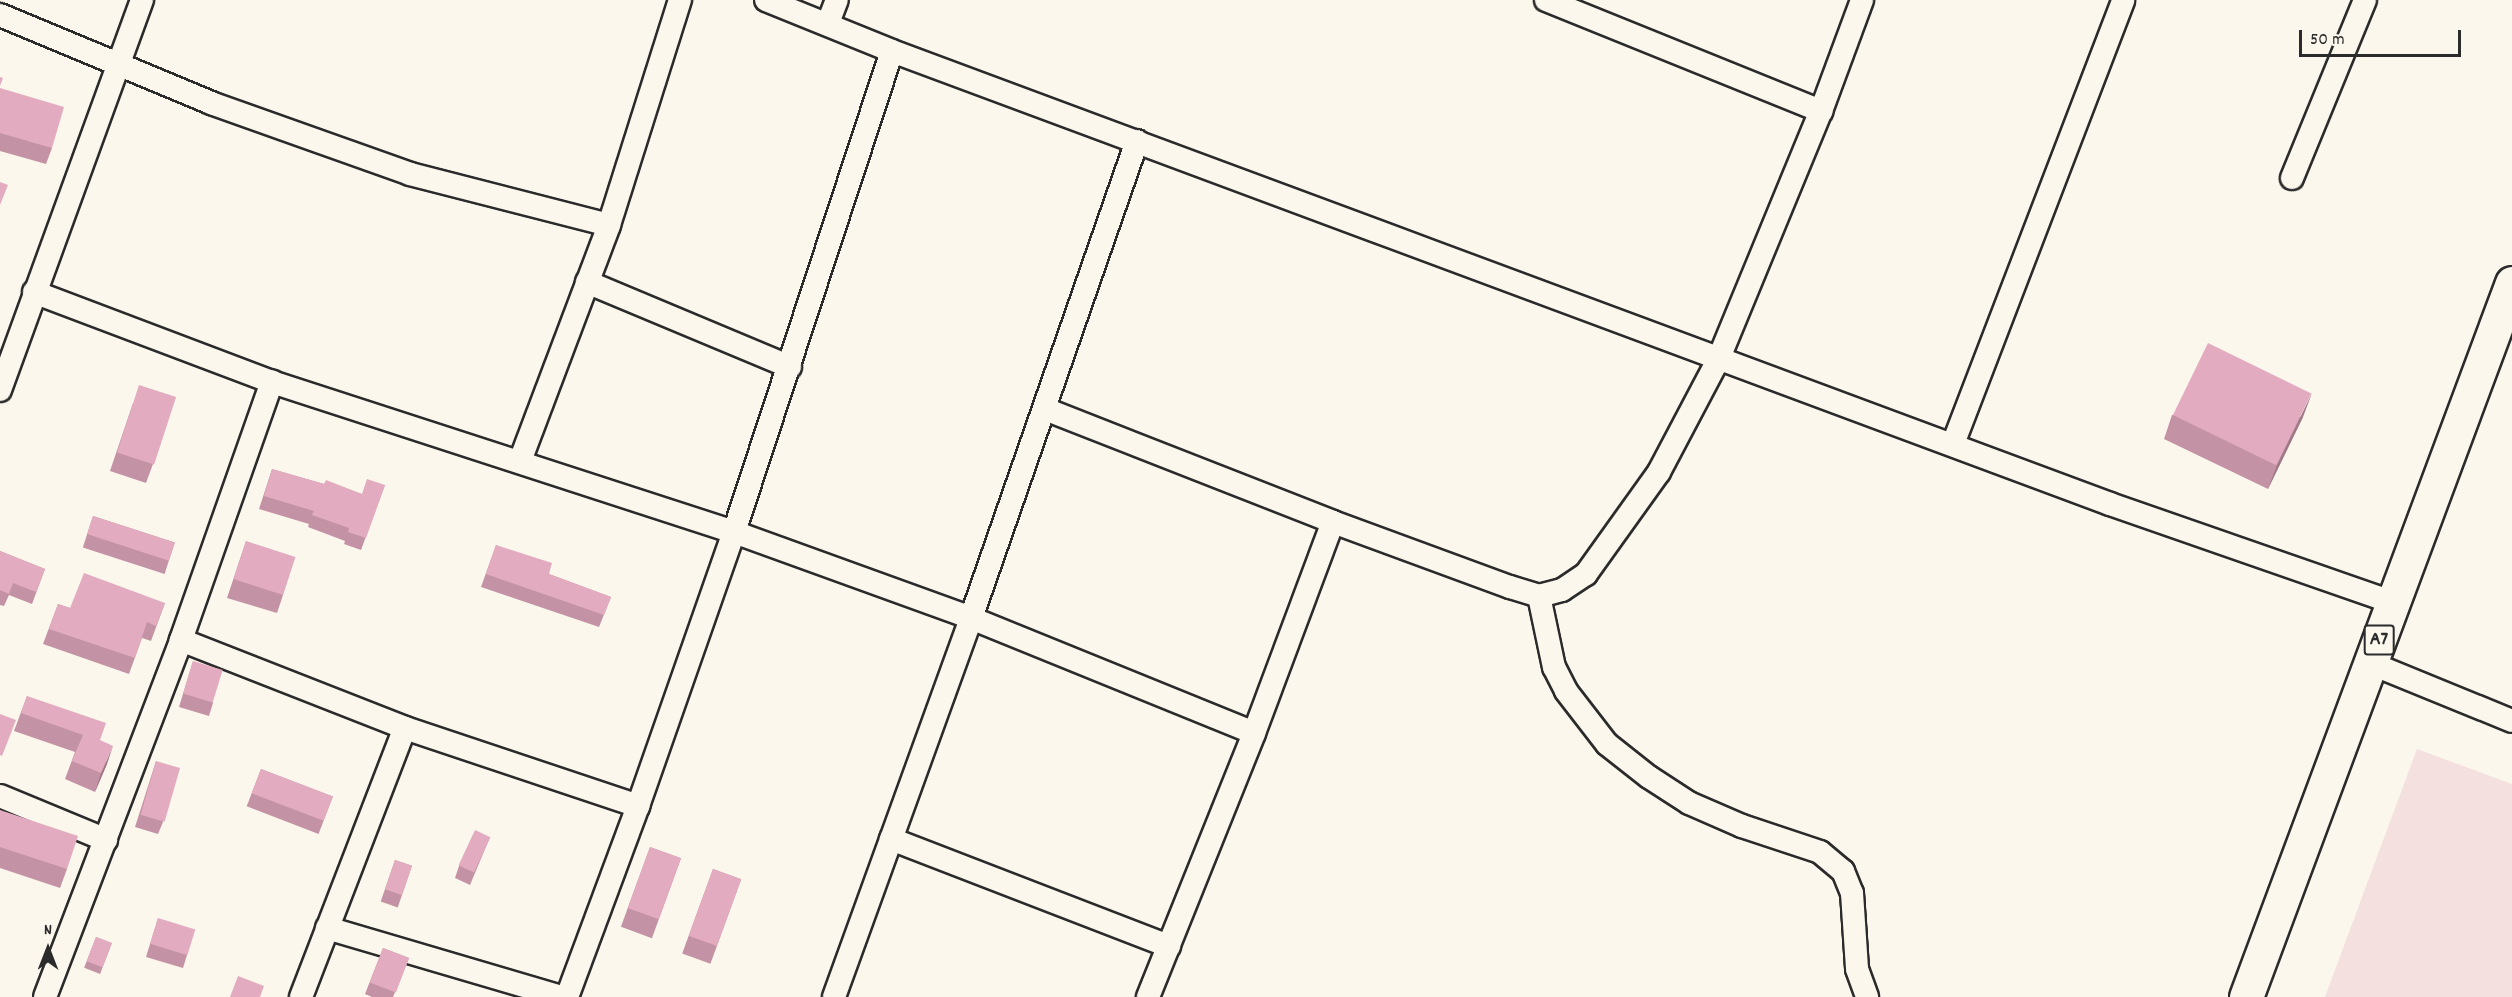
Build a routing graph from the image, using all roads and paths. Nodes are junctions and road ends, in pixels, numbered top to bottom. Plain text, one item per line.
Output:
1 (142, 0) edge
2 (680, 0) edge
3 (766, 0) edge
4 (837, 0) edge
5 (1546, 0) edge
6 (1862, 0) edge
7 (2123, 0) edge
8 (2365, 0) edge
9 (0, 15) edge
10 (828, 23) junction
11 (892, 51) junction
12 (120, 64) junction
13 (1821, 111) junction
14 (1137, 141) junction
15 (2292, 178) dead end
16 (609, 225) junction
17 (588, 282) junction
18 (2512, 282) edge
19 (34, 292) junction
20 (1719, 358) junction
21 (790, 367) junction
22 (272, 382) junction
23 (0, 390) edge
24 (1045, 409) junction
25 (1953, 444) junction
26 (520, 461) junction
27 (1333, 522) junction
28 (734, 532) junction
29 (1539, 596) junction
30 (2392, 602) junction
31 (971, 618) junction
32 (181, 640) junction
33 (2370, 663) junction
34 (2512, 721) edge
35 (405, 728) junction
36 (1254, 733) junction
37 (0, 796) edge
38 (638, 806) junction
39 (106, 840) junction
40 (891, 840) junction
41 (327, 928) junction
42 (1169, 946) junction
43 (45, 997) edge
44 (301, 997) edge
45 (562, 997) edge
46 (567, 997) edge
47 (834, 997) edge
48 (1148, 997) edge
49 (1867, 997) edge
50 (2246, 997) edge

1 - 12 street
2 - 16 street
3 - 10 street
4 - 10 street
5 - 13 street
6 - 13 street
7 - 25 street
8 - 15 street
9 - 12 street
10 - 11 street
11 - 14 street
11 - 21 street
12 - 16 street
12 - 19 street
13 - 20 street
14 - 20 street
14 - 24 street
16 - 17 street
17 - 21 street
17 - 26 street
18 - 30 highway, A7
19 - 22 street
19 - 23 street
20 - 25 street
20 - 29 street
21 - 28 street
22 - 26 street
22 - 32 street
24 - 27 street
24 - 31 street
25 - 30 street
26 - 28 street
27 - 29 street
27 - 36 street
28 - 31 street
28 - 38 street
29 - 49 street
30 - 33 highway, A7
31 - 36 street
31 - 40 street
32 - 35 street
32 - 39 street
33 - 34 street
33 - 50 highway, A7
35 - 38 street
35 - 41 street
36 - 42 street
37 - 39 street
38 - 46 street
39 - 43 street
40 - 42 street
40 - 47 street
41 - 44 street
41 - 45 street
42 - 48 street

